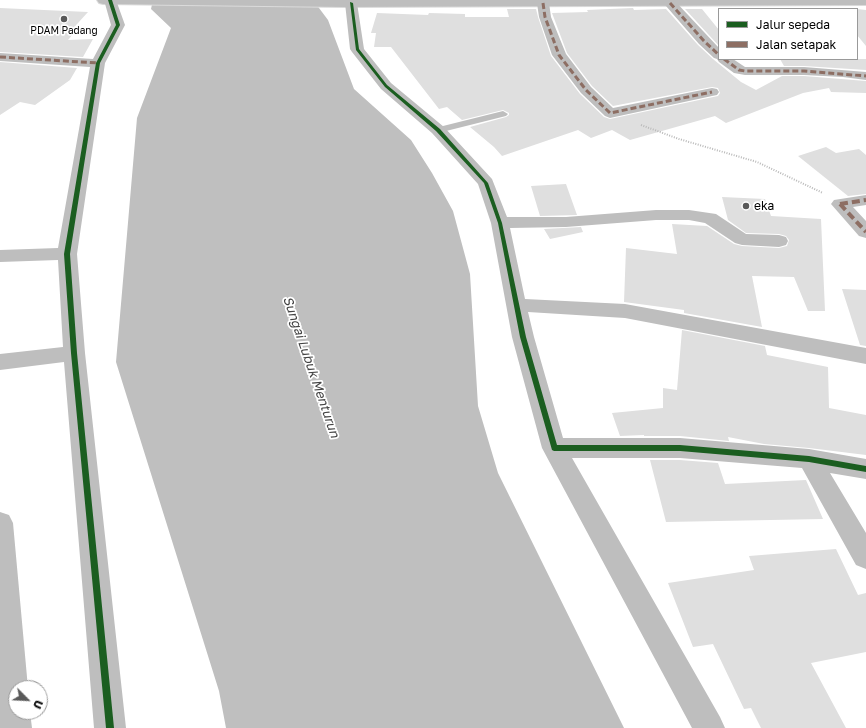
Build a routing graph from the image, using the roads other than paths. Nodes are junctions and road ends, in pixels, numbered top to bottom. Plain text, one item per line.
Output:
1 (103, 0) edge
2 (110, 0) edge
3 (137, 0) edge
4 (732, 0) edge
5 (770, 1) edge
6 (866, 1) edge
7 (670, 2) junction
8 (347, 3) junction
9 (543, 3) junction
10 (718, 54) edge
11 (0, 57) edge
12 (725, 60) edge
13 (98, 63) junction
14 (866, 76) edge
15 (712, 92) dead end
16 (503, 114) dead end
17 (438, 130) junction
18 (866, 200) edge
19 (500, 223) junction
20 (866, 232) edge
21 (778, 241) dead end
22 (67, 254) junction
23 (0, 256) edge
24 (518, 305) junction
25 (866, 356) edge
26 (0, 362) edge
27 (75, 363) junction
28 (554, 448) junction
29 (809, 459) junction
30 (866, 469) edge
31 (0, 523) edge
32 (866, 557) edge
33 (16, 728) edge
34 (110, 728) edge
35 (710, 728) edge

1 - 2 main road
2 - 3 main road
2 - 13 main road
3 - 8 main road
4 - 5 main road
4 - 7 main road
5 - 6 main road
7 - 9 main road
7 - 10 main road
8 - 9 main road
8 - 17 main road
9 - 15 main road
11 - 13 main road
12 - 14 main road
13 - 22 main road
16 - 17 lane
17 - 19 main road
18 - 20 main road
19 - 21 main road
19 - 24 main road
22 - 23 main road
22 - 27 main road
24 - 25 main road
24 - 28 main road
26 - 27 main road
27 - 34 main road
28 - 29 main road
28 - 35 main road
29 - 30 main road
29 - 32 main road
31 - 33 main road

